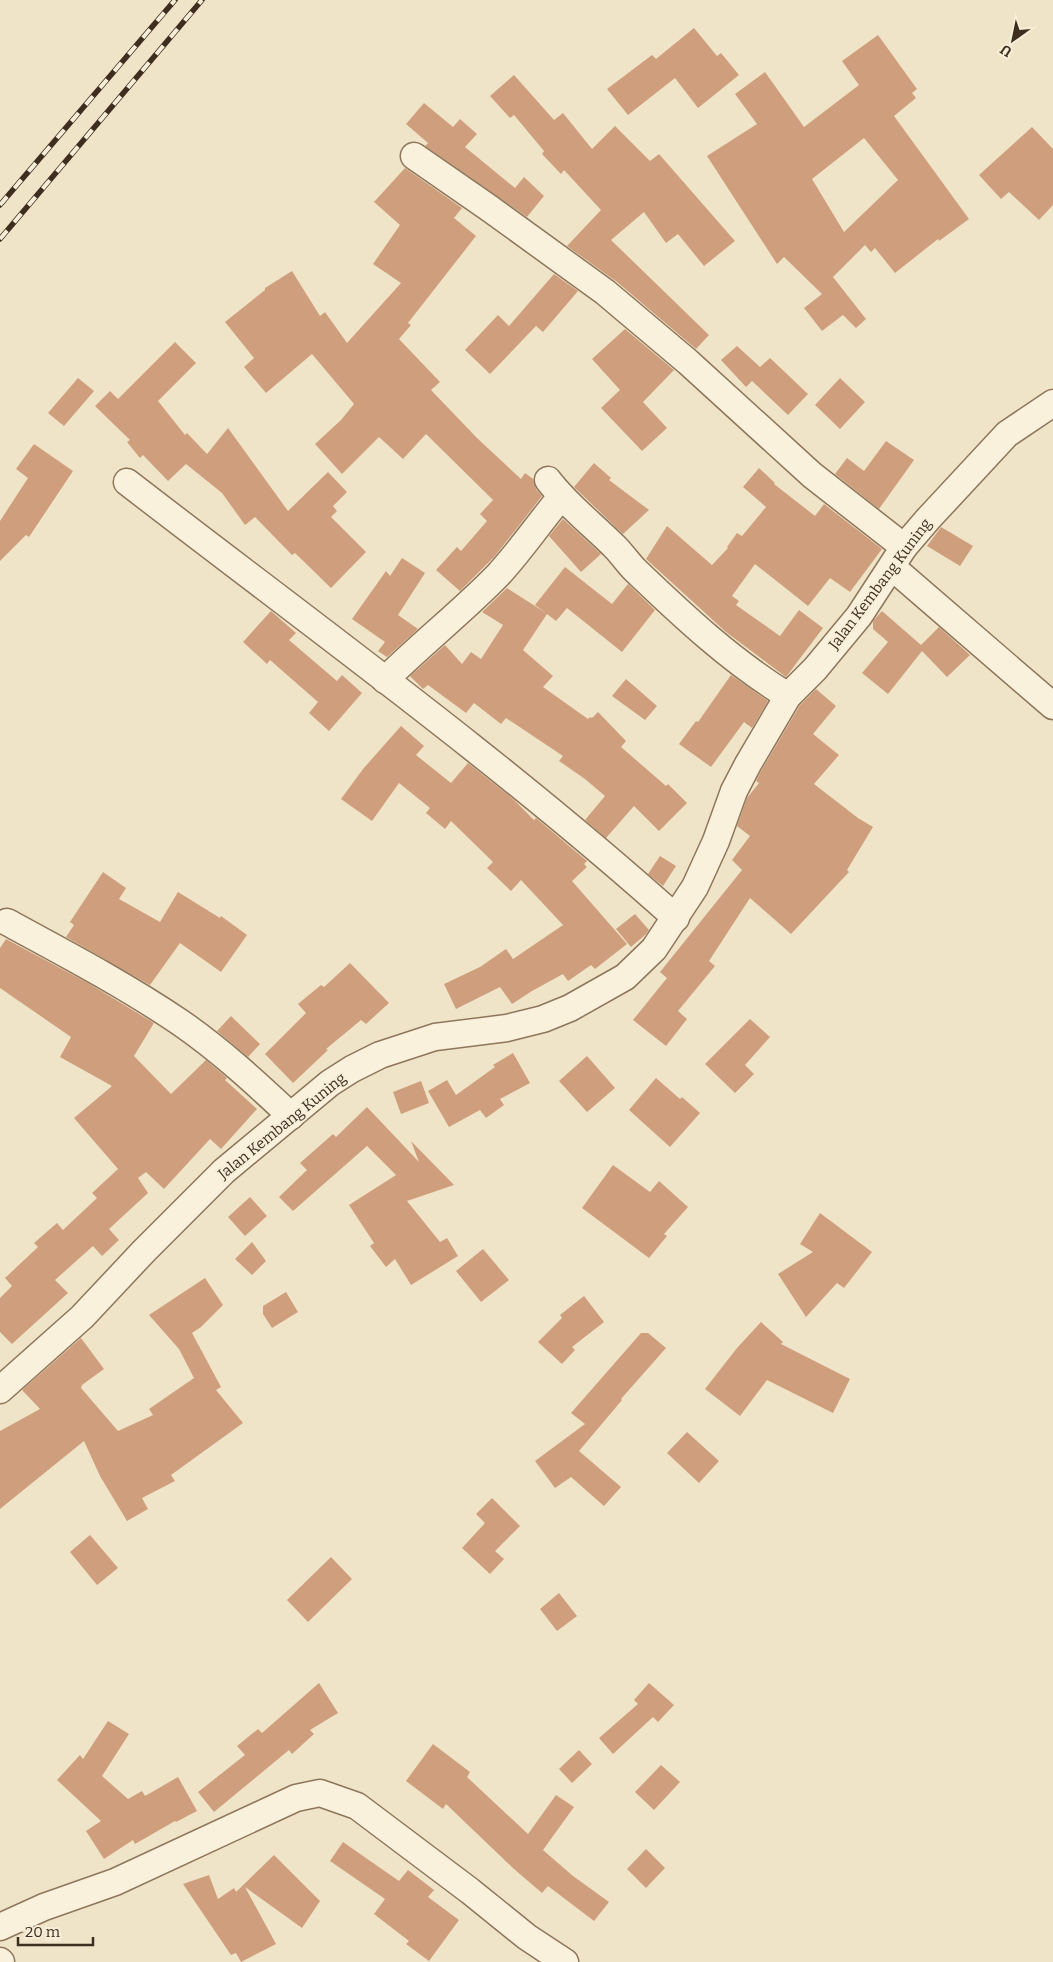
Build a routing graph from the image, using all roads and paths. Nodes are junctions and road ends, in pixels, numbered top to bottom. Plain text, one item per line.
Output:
1 (414, 156) dead end
2 (1053, 404) edge
3 (127, 482) dead end
4 (898, 557) junction
5 (385, 680) junction
6 (788, 696) junction
7 (1053, 706) edge
8 (676, 918) junction
9 (7, 922) dead end
10 (291, 1116) junction
11 (0, 1390) edge
12 (0, 1927) edge
13 (565, 1962) edge

1 - 4 street
2 - 4 street, Jalan Kembang Kuning
3 - 5 street
4 - 6 street, Jalan Kembang Kuning
4 - 7 street
5 - 6 street
5 - 8 street
6 - 8 street, Jalan Kembang Kuning
8 - 10 street, Jalan Kembang Kuning
9 - 10 street
10 - 11 street, Jalan Kembang Kuning
12 - 13 street

